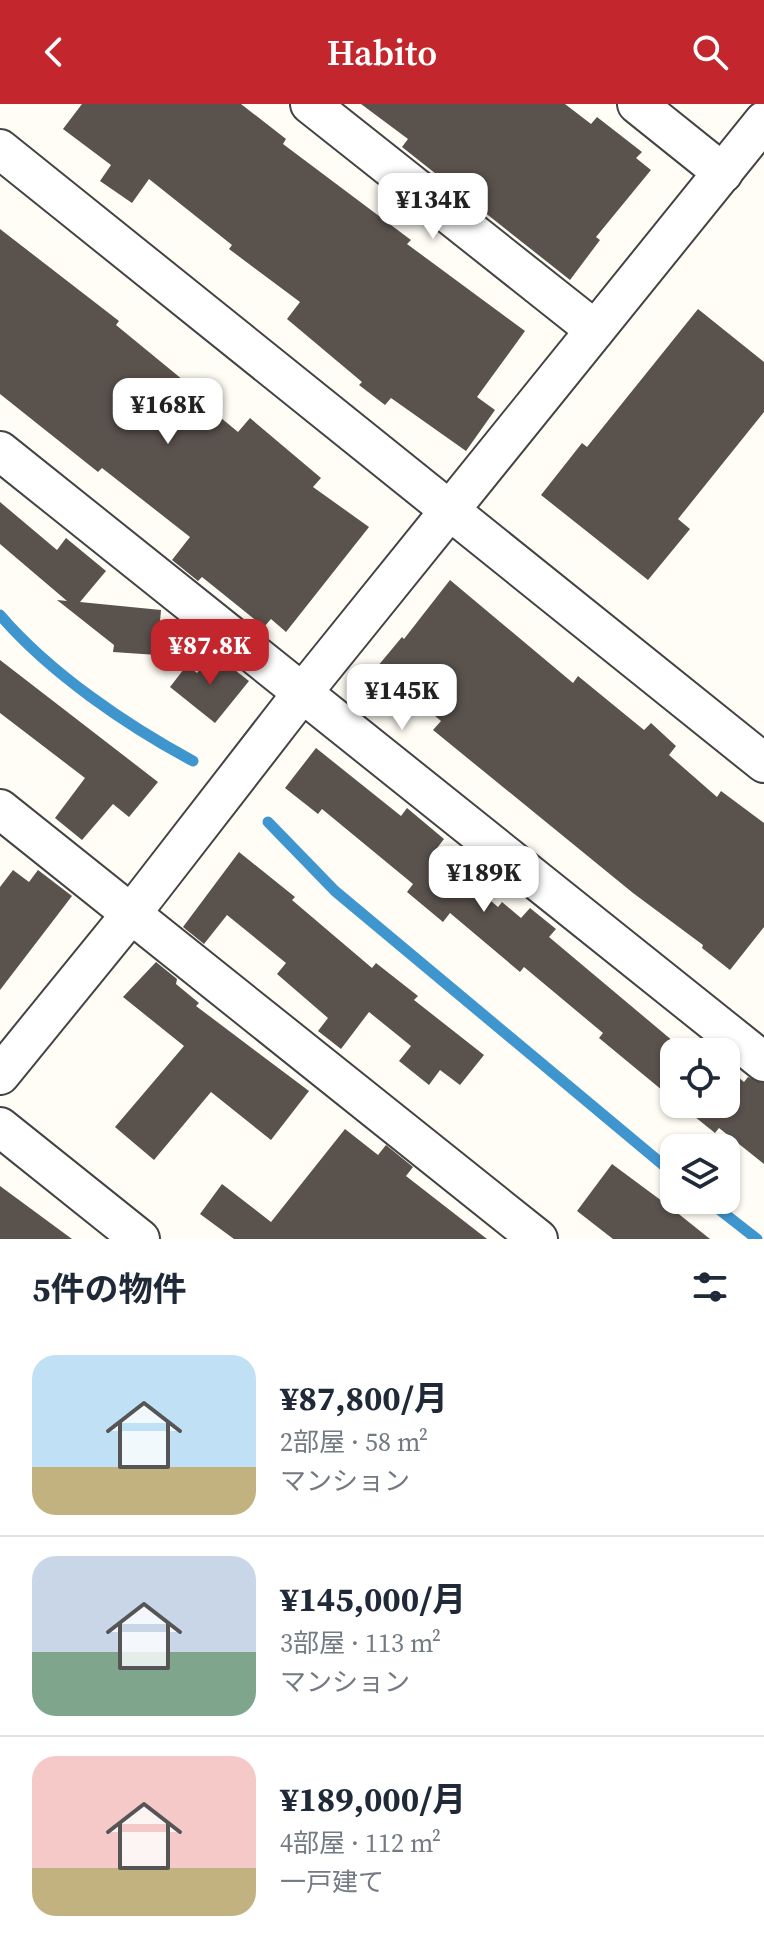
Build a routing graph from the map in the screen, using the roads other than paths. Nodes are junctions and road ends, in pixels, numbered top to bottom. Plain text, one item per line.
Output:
1 (310, 104) edge
2 (637, 104) edge
3 (764, 121) edge
4 (0, 149) edge
5 (723, 173) junction
6 (595, 330) junction
7 (0, 451) edge
8 (450, 511) junction
9 (303, 692) junction
10 (764, 763) edge
11 (0, 809) edge
12 (131, 914) junction
13 (764, 1062) edge
14 (0, 1075) edge
15 (0, 1127) edge
16 (140, 1239) edge
17 (538, 1239) edge

1 - 6 street
2 - 5 street
3 - 5 street
4 - 8 street
5 - 6 street
6 - 8 street
7 - 9 street
8 - 9 street
8 - 10 street
9 - 12 street
9 - 13 street
11 - 12 street
12 - 14 street
12 - 17 street
15 - 16 street

